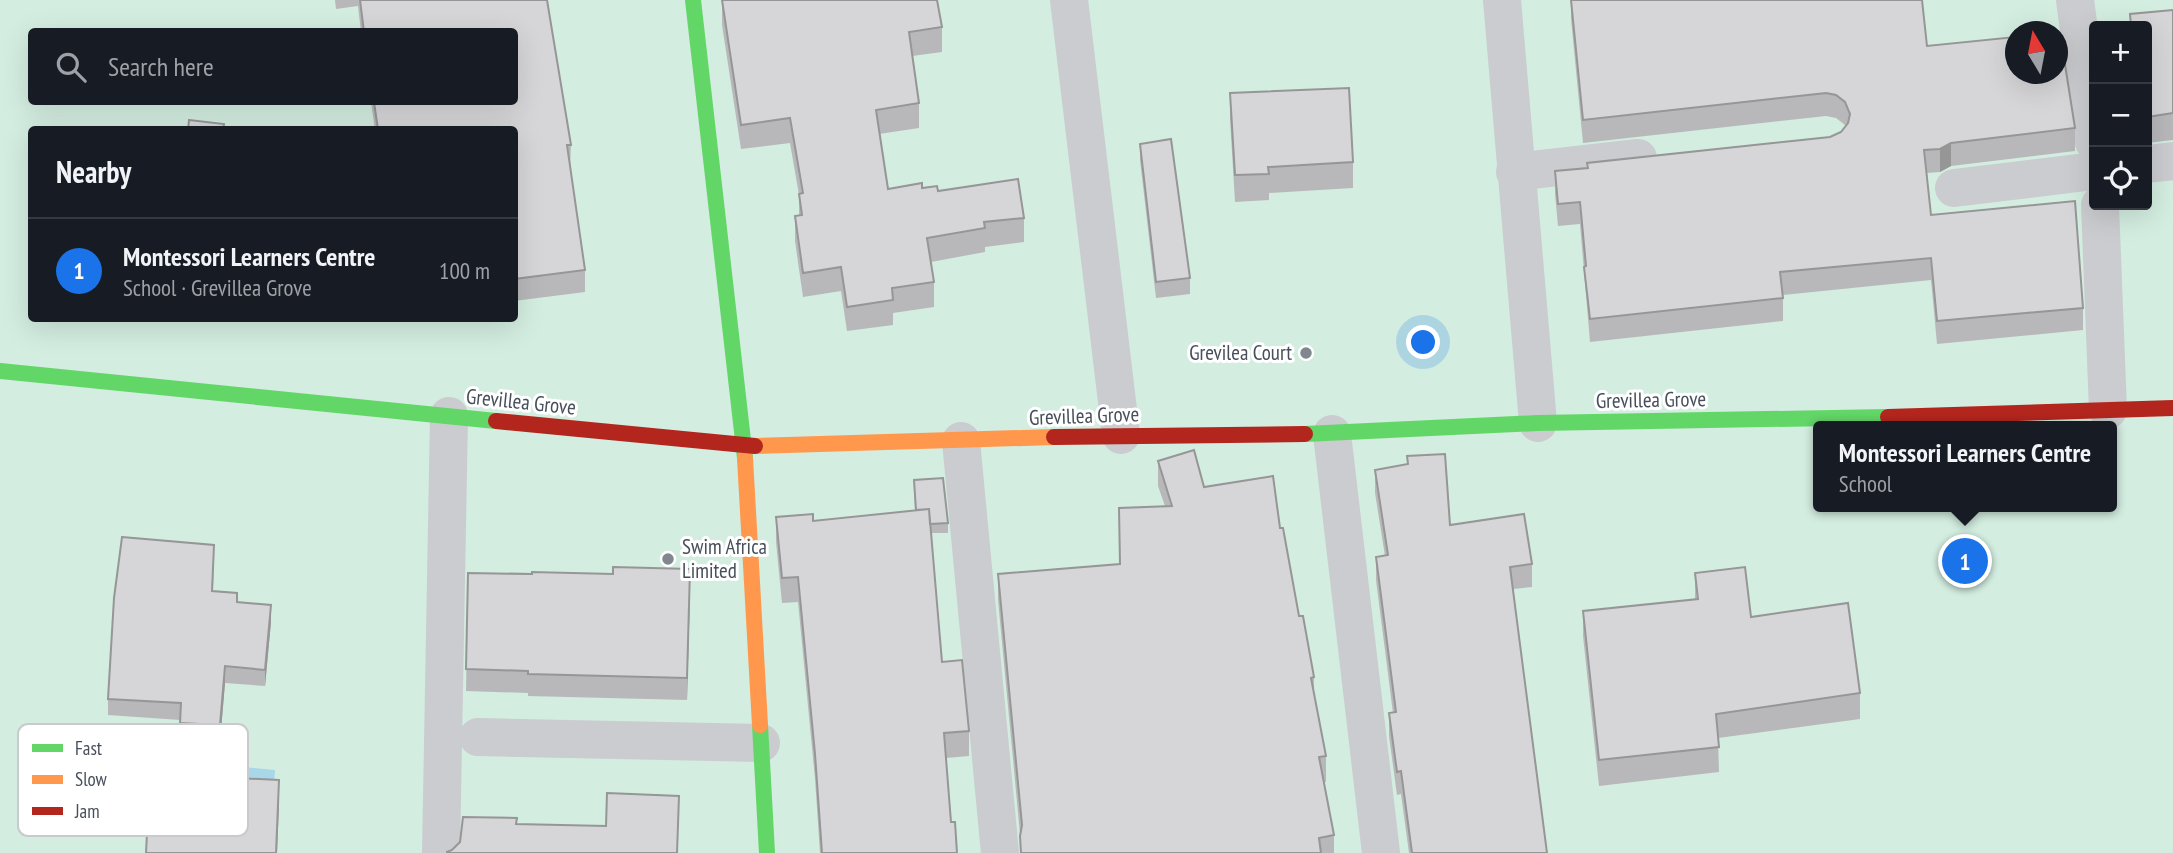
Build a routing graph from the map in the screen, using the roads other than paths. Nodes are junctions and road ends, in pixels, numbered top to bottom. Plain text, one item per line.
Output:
1 (693, 0) edge
2 (1069, 0) edge
3 (1502, 0) edge
4 (2075, 0) edge
5 (2089, 105) edge
6 (1678, 154) edge
7 (2173, 161) edge
8 (2152, 163) edge
9 (1515, 172) junction
10 (2089, 172) edge
11 (1954, 188) dead end
12 (2100, 210) edge
13 (0, 371) edge
14 (2173, 408) edge
15 (2108, 410) junction
16 (449, 416) junction
17 (1538, 423) junction
18 (1332, 434) junction
19 (1121, 435) junction
20 (961, 441) junction
21 (744, 446) junction
22 (478, 737) dead end
23 (761, 743) junction
24 (441, 853) edge
25 (767, 853) edge
26 (1000, 853) edge
27 (1381, 853) edge

1 - 21 street
2 - 19 street
3 - 9 street
4 - 5 street
6 - 9 street
7 - 8 street
9 - 17 street
10 - 11 street
12 - 15 street
13 - 16 street, Grevillea Grove
14 - 15 street, Grevillea Grove
15 - 17 street, Grevillea Grove
16 - 21 street, Grevillea Grove
16 - 24 street
17 - 18 street, Grevillea Grove
18 - 19 street, Grevillea Grove
18 - 27 street
19 - 20 street, Grevillea Grove
20 - 21 street, Grevillea Grove
20 - 26 street
21 - 23 street
22 - 23 street
23 - 25 street

